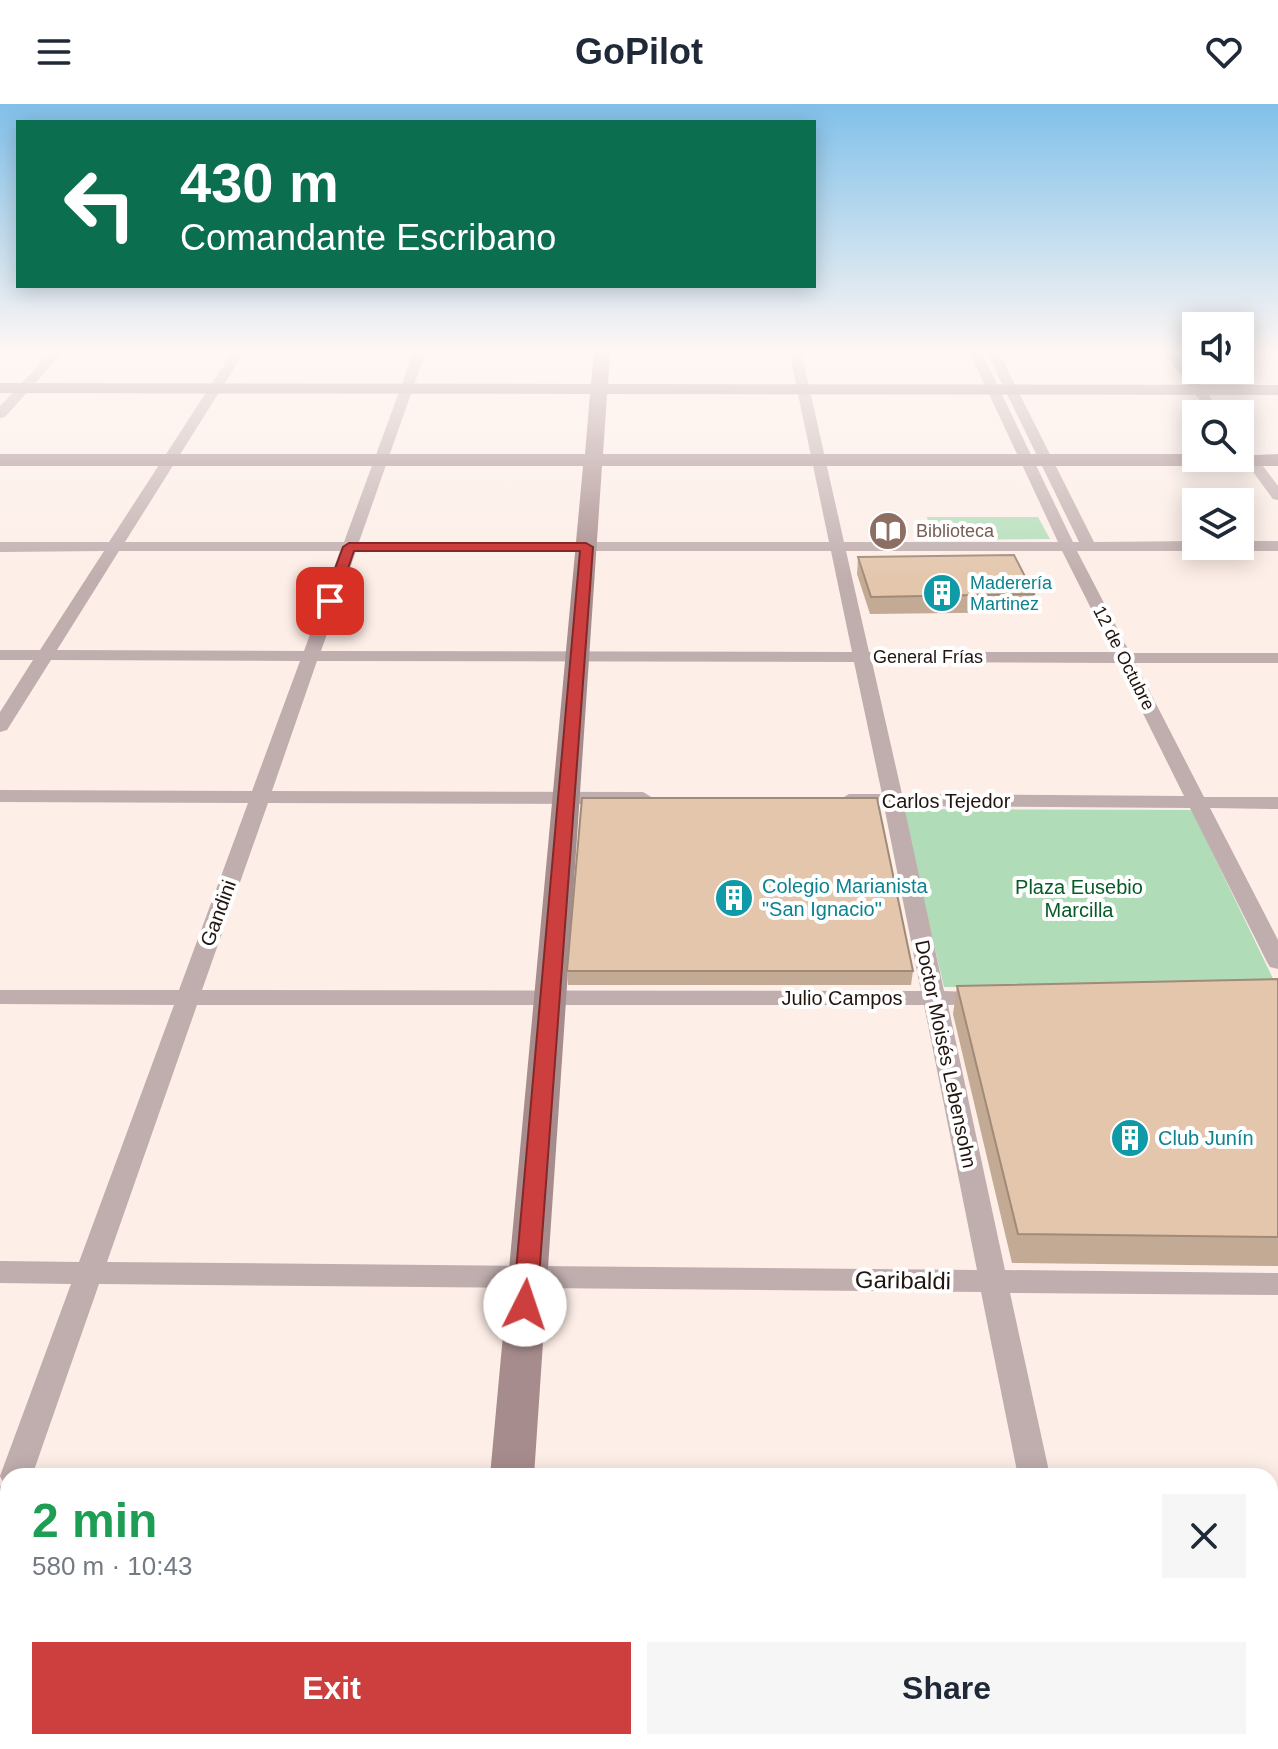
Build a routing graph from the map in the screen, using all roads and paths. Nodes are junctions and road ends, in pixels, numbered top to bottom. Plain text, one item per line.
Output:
1 (190, 428) edge
2 (392, 428) edge
3 (596, 428) edge
4 (812, 428) edge
5 (1021, 428) edge
6 (1182, 455) edge
7 (1254, 455) edge
8 (1036, 459) junction
9 (0, 460) edge
10 (169, 460) junction
11 (381, 460) junction
12 (593, 460) junction
13 (819, 460) junction
14 (1278, 460) edge
15 (1254, 464) edge
16 (1278, 496) edge
17 (1067, 545) junction
18 (1088, 545) junction
19 (838, 546) junction
20 (1182, 546) edge
21 (1254, 546) edge
22 (1278, 546) edge
23 (0, 547) edge
24 (114, 547) junction
25 (349, 547) junction
26 (586, 547) junction
27 (0, 655) edge
28 (45, 655) junction
29 (310, 655) junction
30 (577, 655) junction
31 (862, 656) junction
32 (1124, 658) junction
33 (1278, 658) edge
34 (0, 726) edge
35 (0, 796) edge
36 (260, 797) junction
37 (566, 798) junction
38 (660, 798) edge
39 (831, 800) edge
40 (893, 800) junction
41 (1198, 803) junction
42 (1278, 803) edge
43 (1278, 962) edge
44 (0, 997) edge
45 (1012, 997) edge
46 (187, 998) junction
47 (934, 998) junction
48 (550, 1000) junction
49 (0, 1272) edge
50 (89, 1272) junction
51 (528, 1277) junction
52 (993, 1281) junction
53 (1278, 1284) edge
54 (19, 1468) edge
55 (513, 1468) edge
56 (1032, 1468) edge

1 - 10 street
2 - 11 street, Gandini
3 - 12 main road
4 - 13 street, Doctor Moisés Lebensohn
5 - 8 street, 12 de Octubre
6 - 8 main road
7 - 14 main road
8 - 13 main road
8 - 17 street, 12 de Octubre
8 - 18 street, 12 de Octubre
9 - 10 main road
10 - 11 main road
10 - 24 street
11 - 12 main road
11 - 25 street, Gandini
12 - 13 main road
12 - 26 main road
13 - 19 street, Doctor Moisés Lebensohn
15 - 16 street
17 - 18 street
17 - 19 street
17 - 32 street, 12 de Octubre
18 - 20 street
19 - 26 street
19 - 31 street, Doctor Moisés Lebensohn
21 - 22 street
23 - 24 street
24 - 25 street
24 - 28 street
25 - 26 street
25 - 29 street, Gandini
26 - 30 main road
27 - 28 street, General Frías
28 - 29 street, General Frías
28 - 34 street
29 - 30 street, General Frías
29 - 36 street, Gandini
30 - 31 street, General Frías
30 - 37 main road
31 - 32 street, General Frías
31 - 40 street, Doctor Moisés Lebensohn
32 - 33 street, General Frías
32 - 41 street, 12 de Octubre
35 - 36 street
36 - 37 street
36 - 46 street, Gandini
37 - 38 street
37 - 48 main road
39 - 40 street, Carlos Tejedor
40 - 41 street, Carlos Tejedor
40 - 47 street, Doctor Moisés Lebensohn
41 - 42 street, Carlos Tejedor
41 - 43 street, 12 de Octubre
44 - 46 street, Julio Campos
45 - 47 street, Julio Campos
46 - 48 street, Julio Campos
46 - 50 street, Gandini
47 - 48 street, Julio Campos
47 - 52 street, Doctor Moisés Lebensohn
48 - 51 main road
49 - 50 street, Garibaldi
50 - 51 street, Garibaldi
50 - 54 street, Gandini
51 - 52 street, Garibaldi
51 - 55 main road
52 - 53 street, Garibaldi
52 - 56 street, Doctor Moisés Lebensohn

